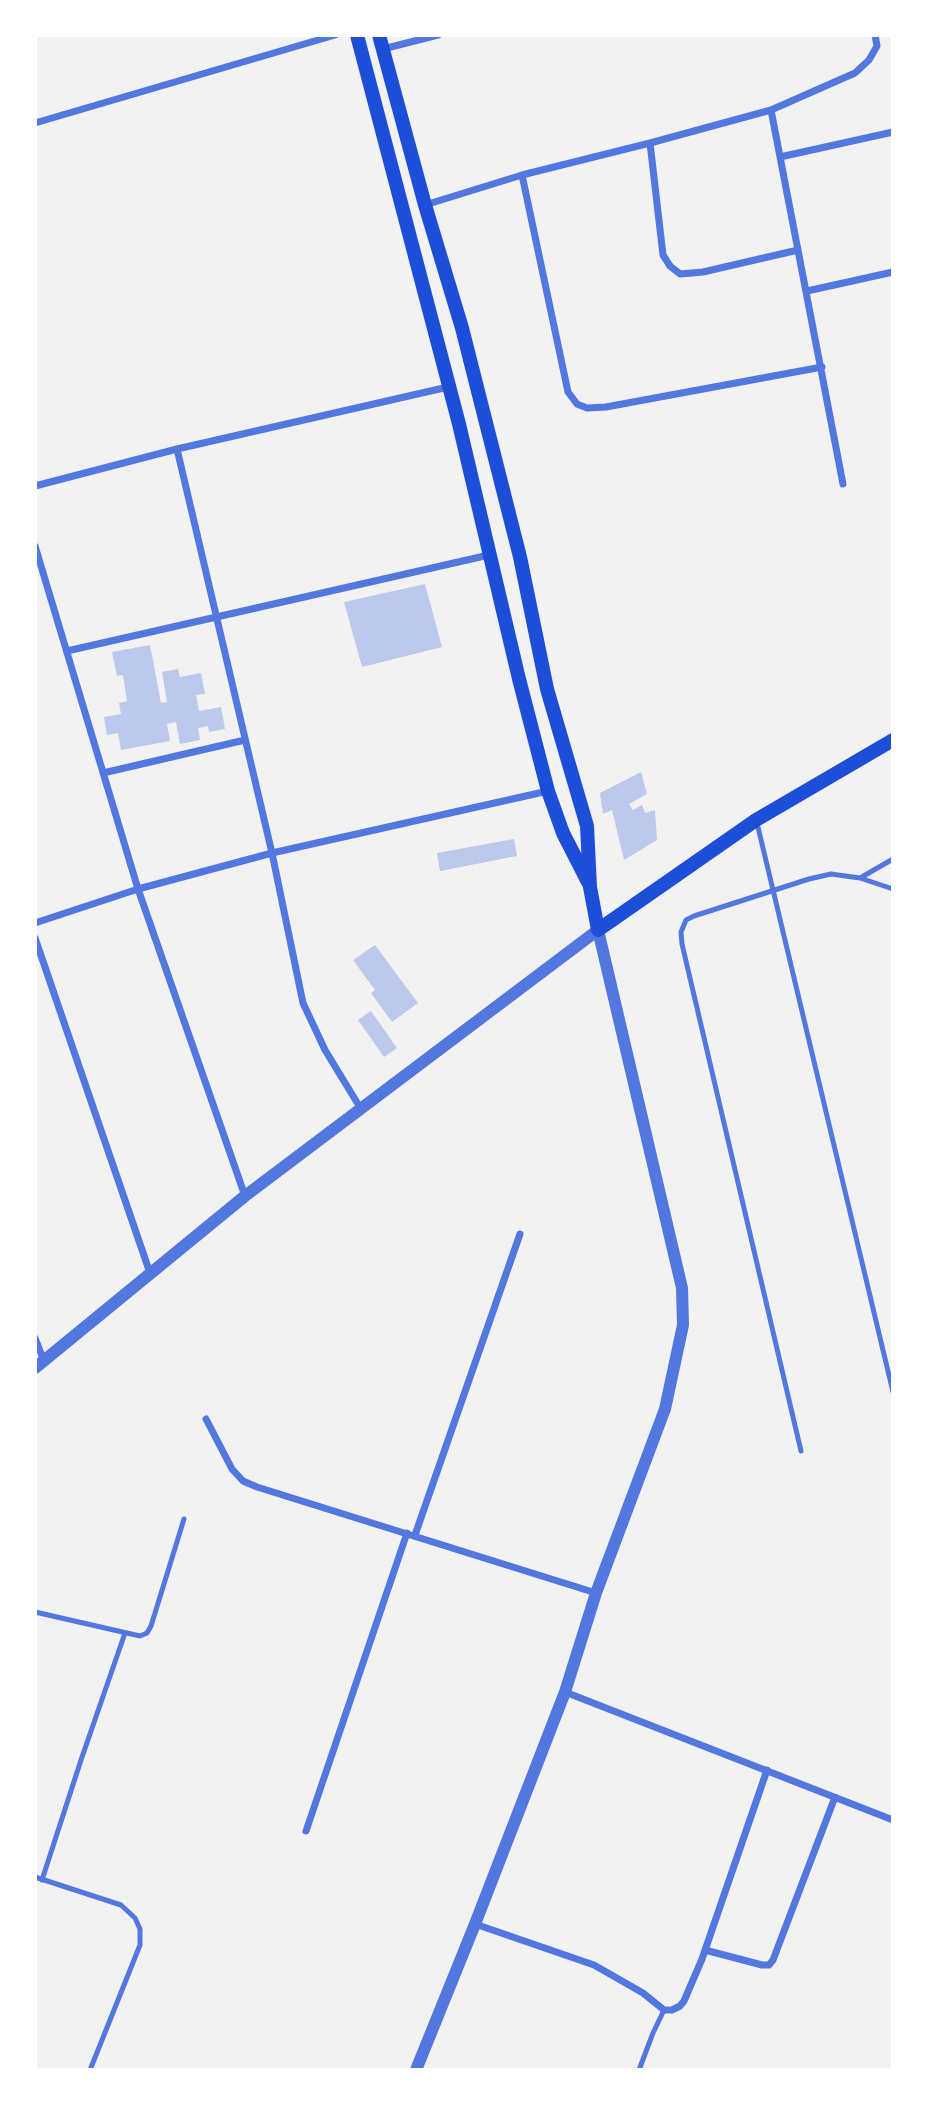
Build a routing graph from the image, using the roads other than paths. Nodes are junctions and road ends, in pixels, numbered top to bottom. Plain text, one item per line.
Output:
1 (335, 35) edge
2 (357, 35) edge
3 (438, 35) edge
4 (875, 35) edge
5 (381, 42) edge
6 (397, 103) junction
7 (377, 110) junction
8 (771, 110) junction
9 (35, 123) edge
10 (893, 132) edge
11 (650, 144) junction
12 (780, 157) junction
13 (522, 175) junction
14 (425, 205) junction
15 (798, 250) junction
16 (893, 272) edge
17 (807, 291) junction
18 (822, 367) junction
19 (448, 387) junction
20 (177, 449) junction
21 (843, 484) dead end
22 (35, 486) edge
23 (35, 546) edge
24 (489, 555) junction
25 (216, 617) junction
26 (67, 651) junction
27 (245, 740) junction
28 (893, 740) edge
29 (103, 773) junction
30 (548, 791) junction
31 (756, 820) junction
32 (272, 853) junction
33 (893, 859) edge
34 (860, 878) junction
35 (590, 887) junction
36 (138, 889) junction
37 (893, 889) edge
38 (774, 891) junction
39 (35, 923) edge
40 (598, 930) junction
41 (35, 938) edge
42 (361, 1108) junction
43 (245, 1196) junction
44 (520, 1234) dead end
45 (149, 1273) junction
46 (35, 1338) edge
47 (40, 1364) edge
48 (893, 1392) edge
49 (206, 1419) dead end
50 (801, 1451) dead end
51 (184, 1519) dead end
52 (411, 1534) junction
53 (596, 1593) junction
54 (35, 1612) edge
55 (125, 1633) junction
56 (565, 1692) junction
57 (767, 1770) junction
58 (835, 1797) junction
59 (893, 1820) edge
60 (306, 1831) dead end
61 (35, 1877) edge
62 (42, 1880) junction
63 (475, 1924) junction
64 (705, 1950) junction
65 (664, 2010) junction
66 (90, 2070) edge
67 (416, 2070) edge
68 (639, 2070) edge

1 - 9 street
2 - 7 main road
3 - 5 street
4 - 8 street
5 - 6 main road
6 - 7 main road
6 - 14 main road
7 - 19 main road
8 - 11 street
8 - 12 street
10 - 12 street
11 - 13 street
11 - 15 street
12 - 15 street
13 - 14 street
13 - 18 street
14 - 35 main road
15 - 17 street
16 - 17 street
17 - 18 street
18 - 21 street
19 - 20 street
19 - 24 main road
20 - 22 street
20 - 25 street
23 - 26 street
24 - 25 street
24 - 30 main road
25 - 26 street
25 - 27 street
26 - 29 street
27 - 29 street
27 - 32 street
28 - 31 main road
29 - 36 street
30 - 32 street
30 - 35 main road
31 - 38 lane
31 - 40 main road
32 - 36 street
32 - 42 street
33 - 34 lane
34 - 37 lane
34 - 38 lane
35 - 40 main road
36 - 39 street
36 - 43 street
38 - 48 lane
38 - 50 lane
40 - 42 street
40 - 53 street
41 - 45 street
42 - 43 street
43 - 45 street
44 - 52 street
45 - 47 street
46 - 47 street
49 - 52 street
51 - 55 lane
52 - 53 street
52 - 60 street
53 - 56 street
54 - 55 lane
55 - 62 lane
56 - 57 street
56 - 63 street
57 - 58 street
57 - 64 street
58 - 59 street
58 - 64 street
61 - 62 lane
62 - 66 lane
63 - 65 street
63 - 67 street
64 - 65 street
65 - 68 lane

